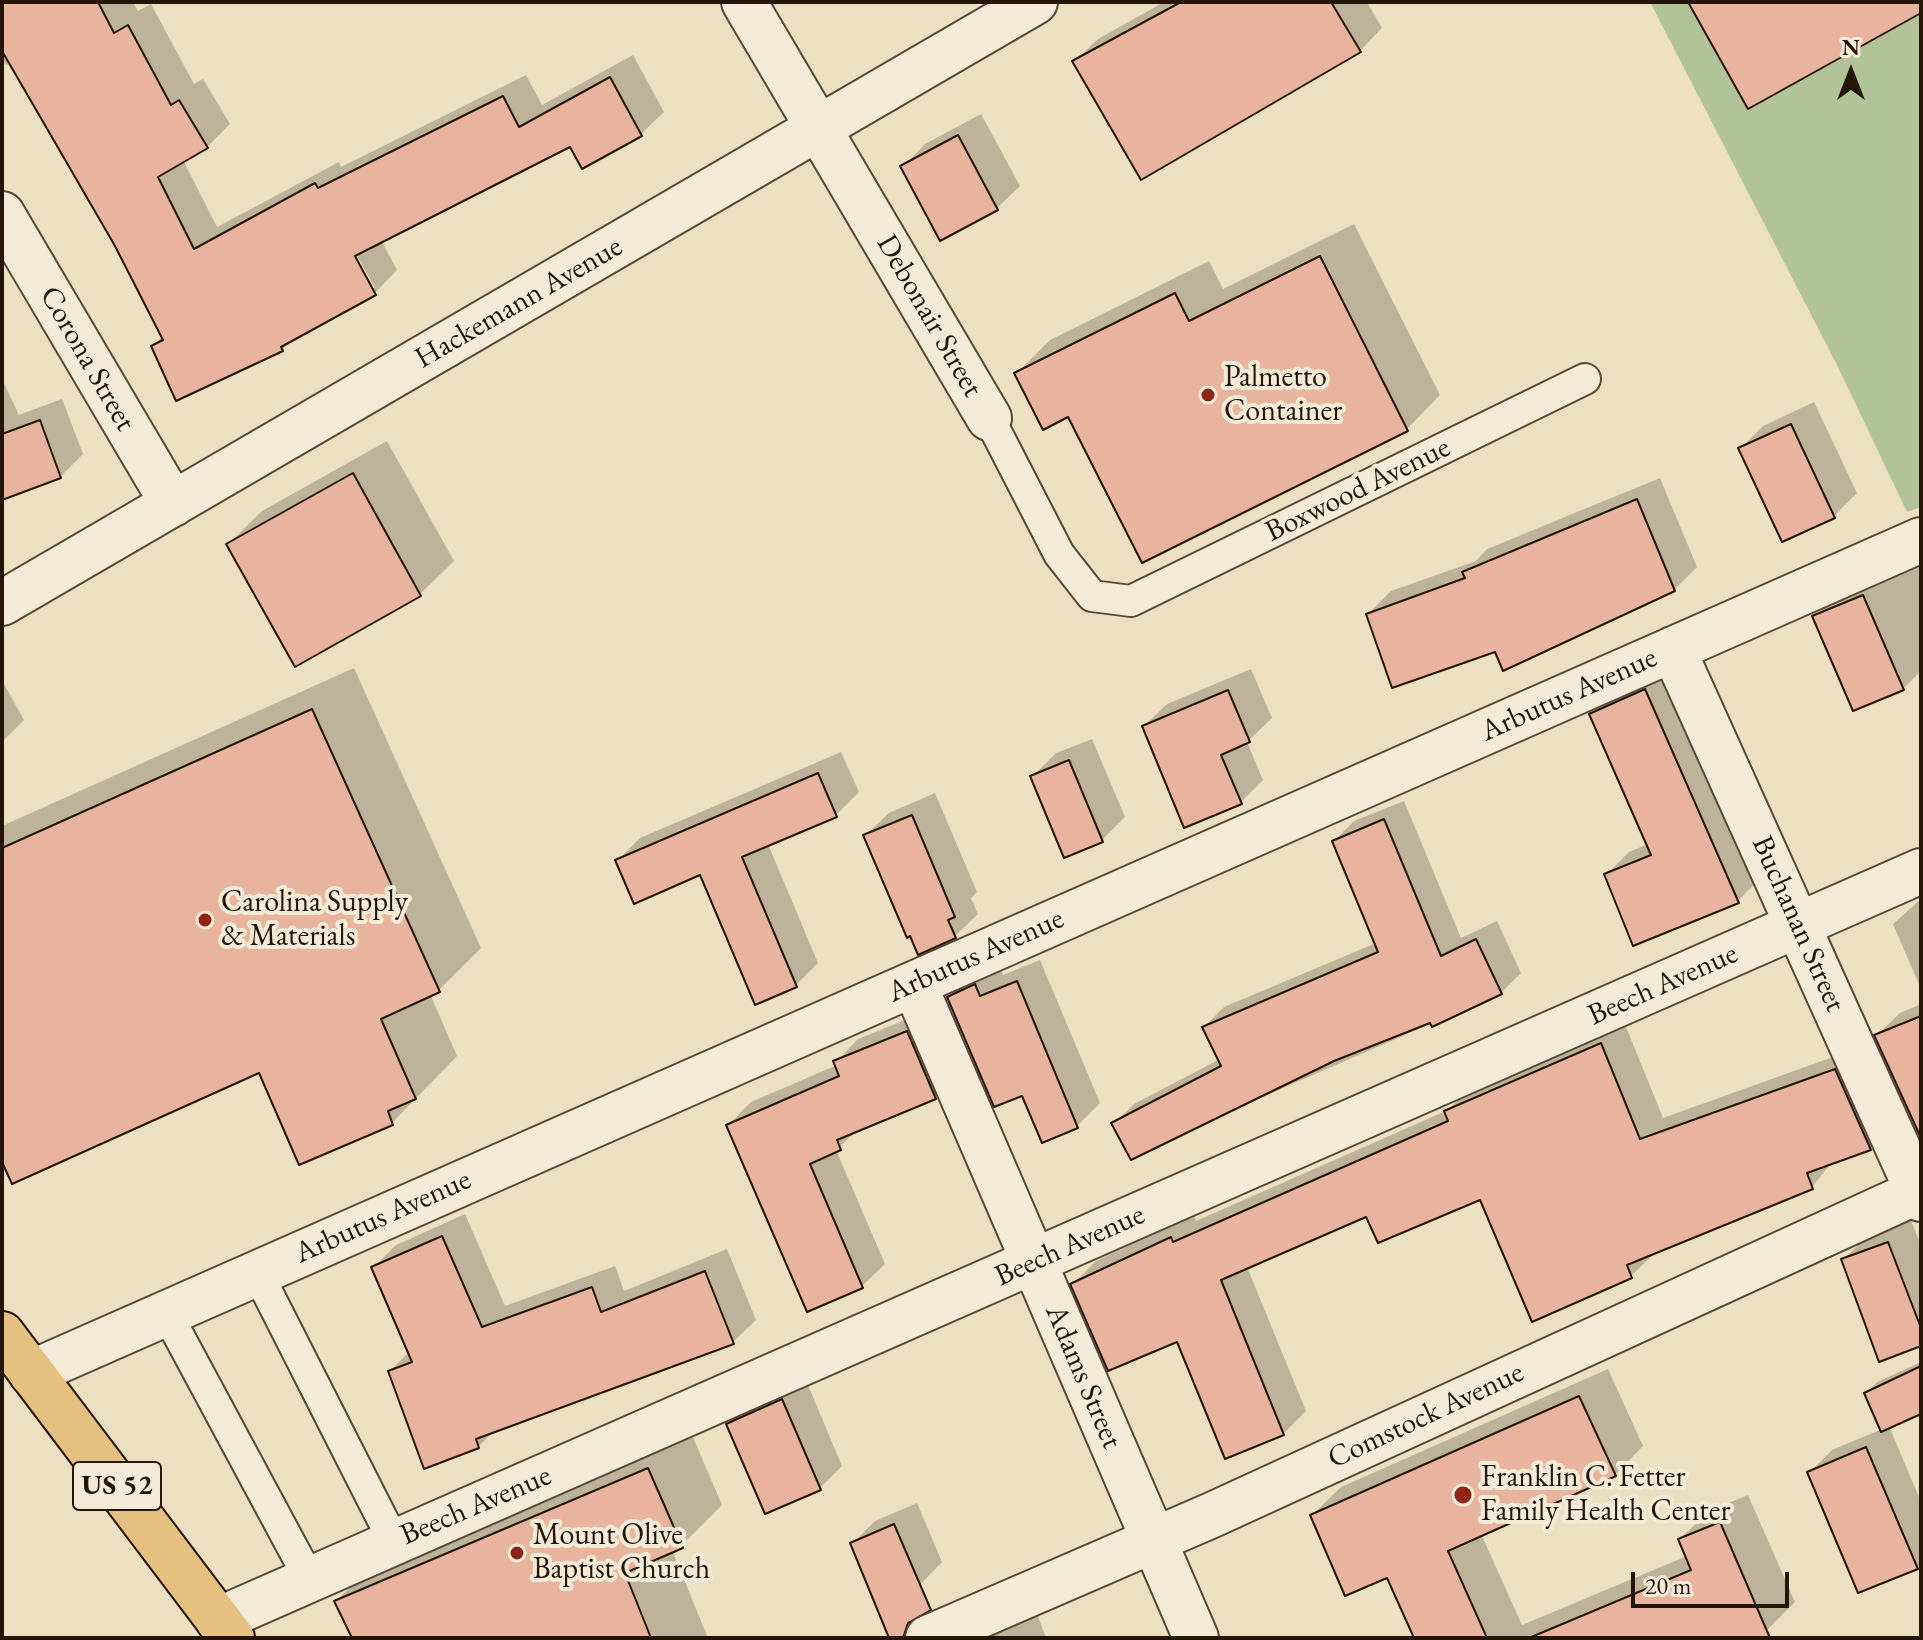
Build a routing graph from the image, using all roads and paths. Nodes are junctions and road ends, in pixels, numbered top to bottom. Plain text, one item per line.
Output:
1 (744, 2) edge
2 (1035, 2) edge
3 (819, 128) junction
4 (2, 214) edge
5 (1585, 379) dead end
6 (989, 418) joint
7 (173, 504) junction
8 (1921, 540) edge
9 (1131, 601) joint
10 (2, 603) edge
11 (1673, 649) junction
12 (1921, 871) edge
13 (1799, 925) junction
14 (914, 984) junction
15 (1920, 1193) edge
16 (1033, 1262) junction
17 (257, 1272) junction
18 (166, 1312) junction
19 (2, 1334) edge
20 (31, 1373) junction
21 (1154, 1541) junction
22 (394, 1542) junction
23 (310, 1580) junction
24 (225, 1629) edge
25 (928, 1638) edge
26 (1196, 1638) edge

1 - 3 street, Debonair Street
2 - 3 street, Hackemann Avenue
3 - 6 street, Debonair Street
3 - 7 street, Hackemann Avenue
4 - 7 street, Corona Street
5 - 9 lane, Boxwood Avenue
6 - 9 lane, Debonair Street
7 - 10 street, Hackemann Avenue
8 - 11 street, Arbutus Avenue
11 - 13 street, Buchanan Street
11 - 14 street, Arbutus Avenue
12 - 13 street, Beech Avenue
13 - 15 street, Buchanan Street
13 - 16 street, Beech Avenue
14 - 16 street, Adams Street
14 - 17 street, Arbutus Avenue
15 - 21 street, Comstock Avenue
16 - 21 street, Adams Street
16 - 22 street, Beech Avenue
17 - 18 street, Arbutus Avenue
17 - 22 lane
18 - 20 street, Arbutus Avenue
18 - 23 lane
19 - 20 main road, US 52
20 - 24 main road, US 52
21 - 25 street, Comstock Avenue
21 - 26 street, Adams Street
22 - 23 street, Beech Avenue
23 - 24 street, Beech Avenue

